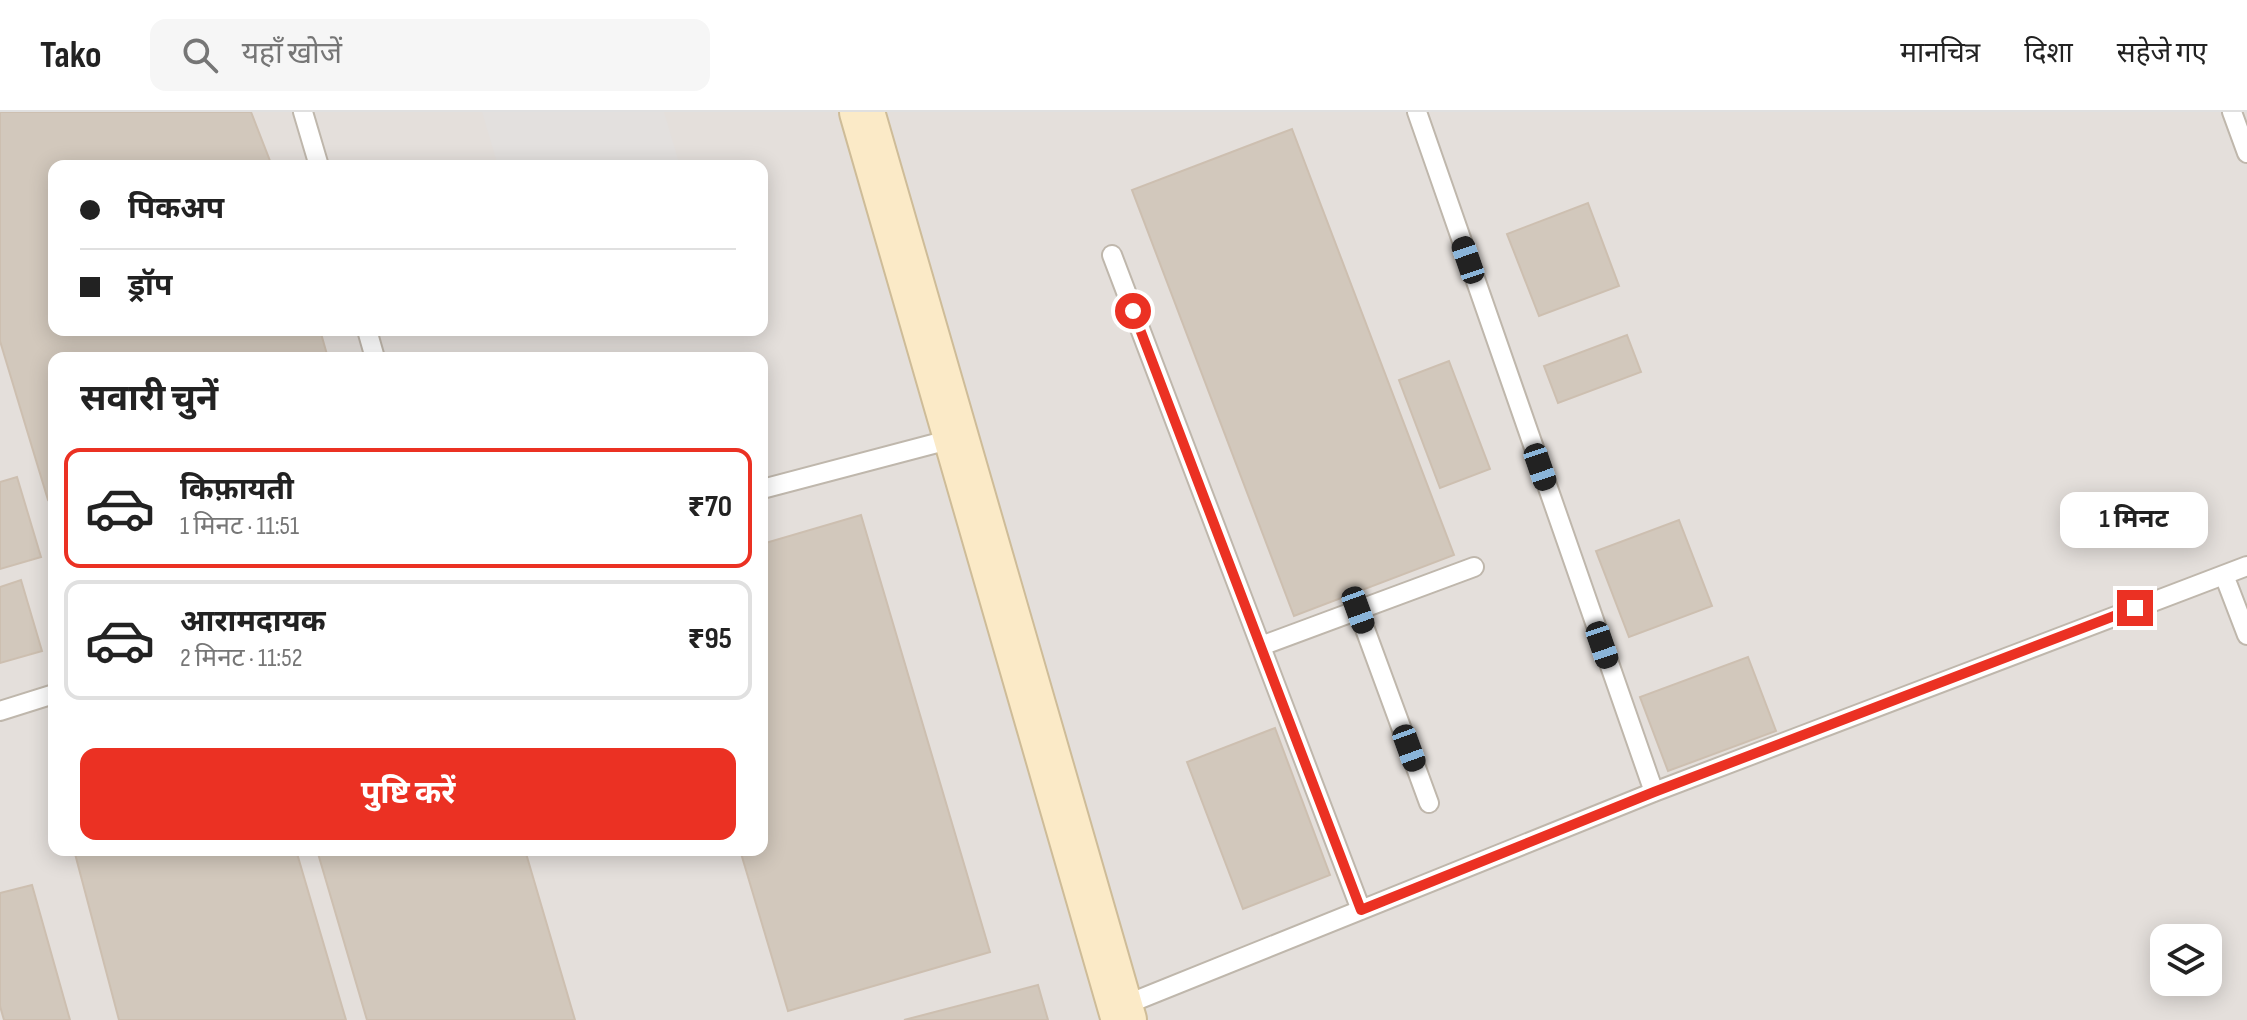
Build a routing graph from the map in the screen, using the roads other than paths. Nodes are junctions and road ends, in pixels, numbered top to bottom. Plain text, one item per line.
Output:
1 (303, 112) edge
2 (862, 112) edge
3 (1417, 112) edge
4 (2232, 112) edge
5 (2247, 153) edge
6 (317, 160) edge
7 (1112, 255) dead end
8 (956, 438) junction
9 (768, 487) edge
10 (2247, 566) edge
11 (1474, 567) dead end
12 (2224, 575) junction
13 (1358, 610) junction
14 (2247, 635) edge
15 (1261, 646) junction
16 (48, 696) edge
17 (0, 711) edge
18 (1654, 792) junction
19 (1429, 803) dead end
20 (1361, 910) junction
21 (1122, 1014) edge

1 - 6 lane
2 - 8 street
3 - 18 lane
4 - 5 lane
7 - 15 lane
8 - 9 lane
8 - 21 street
10 - 12 lane
11 - 13 lane
12 - 14 lane
12 - 18 lane
13 - 15 lane
13 - 19 lane
15 - 20 lane
16 - 17 lane
18 - 20 lane
20 - 21 lane

